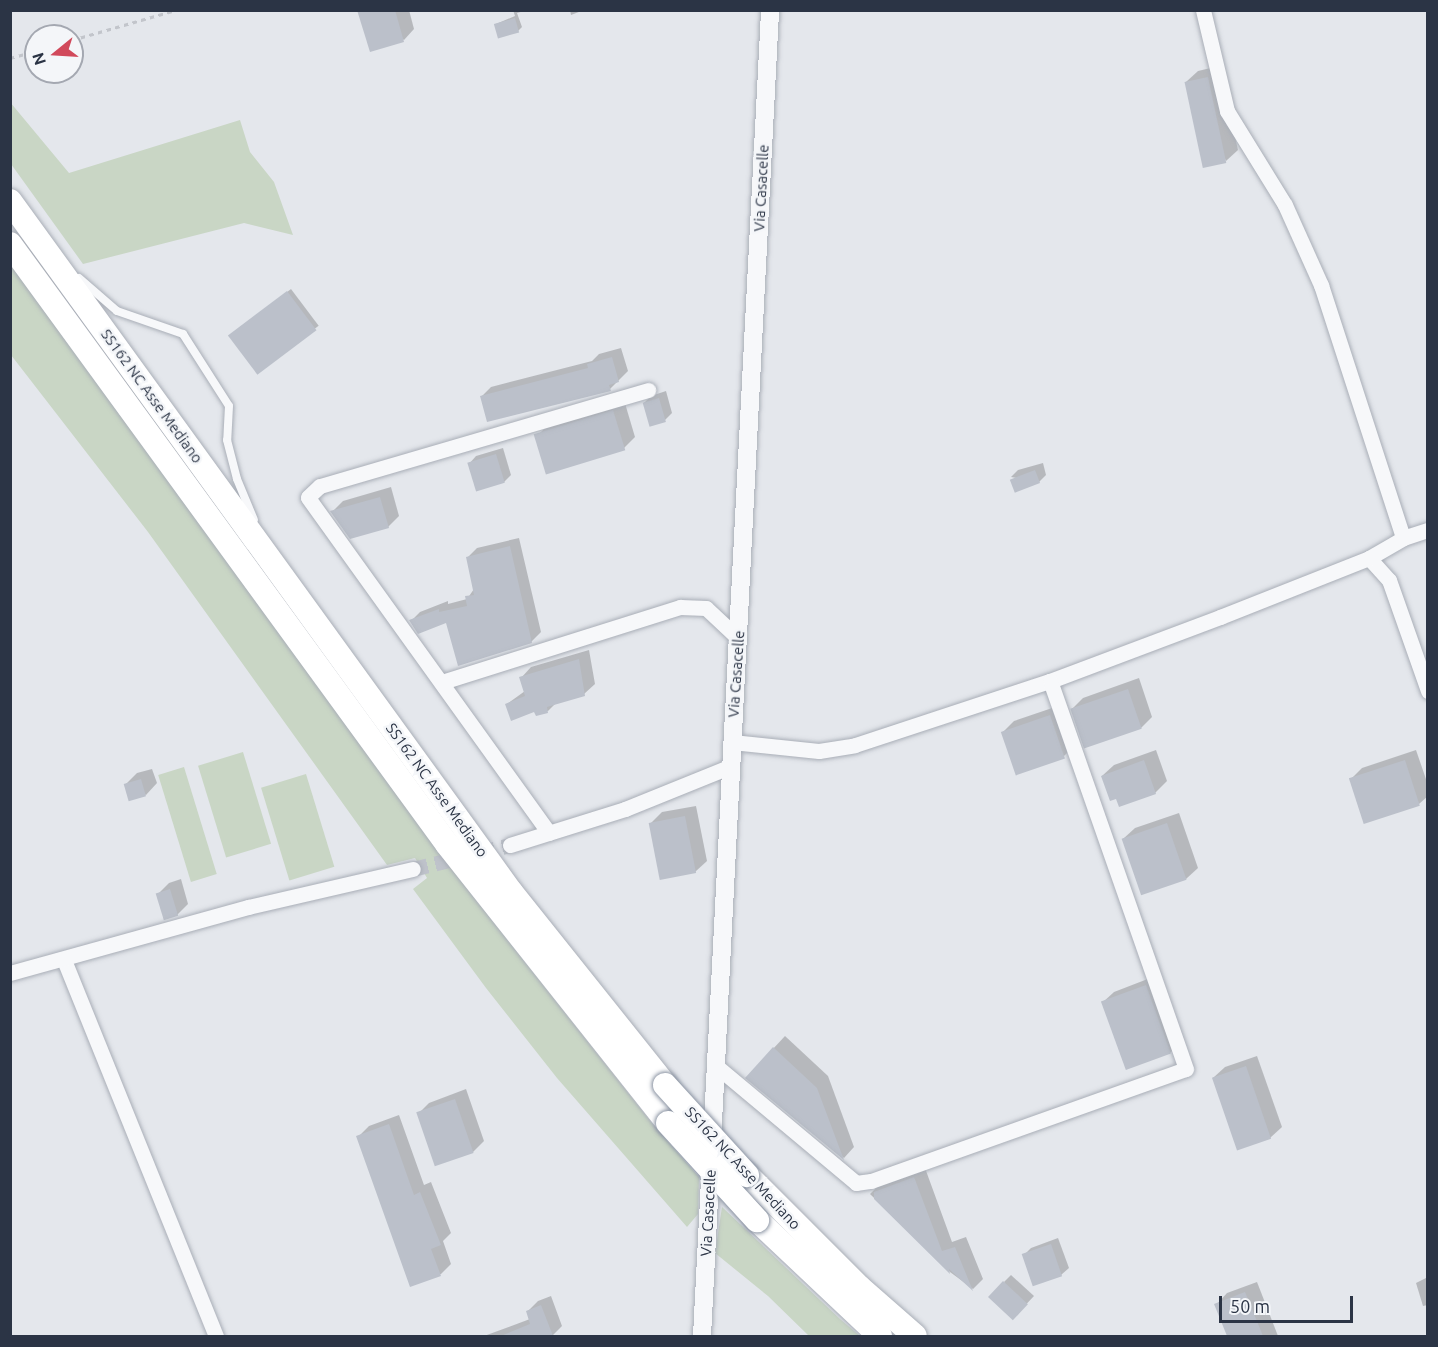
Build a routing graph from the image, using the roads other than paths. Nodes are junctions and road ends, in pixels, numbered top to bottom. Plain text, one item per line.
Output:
1 (770, 10) edge
2 (1203, 10) edge
3 (10, 201) edge
4 (25, 221) junction
5 (10, 244) edge
6 (648, 390) dead end
7 (1428, 530) edge
8 (1403, 538) junction
9 (268, 555) junction
10 (1370, 558) junction
11 (739, 639) junction
12 (1050, 681) junction
13 (442, 682) junction
14 (1428, 691) edge
15 (732, 742) junction
16 (729, 767) junction
17 (549, 833) junction
18 (510, 845) tunnel mouth
19 (413, 869) tunnel mouth
20 (64, 960) junction
21 (10, 973) edge
22 (715, 1065) junction
23 (216, 1336) edge
24 (702, 1336) edge
25 (880, 1336) edge
26 (915, 1336) edge

1 - 11 street, Via Casacelle
2 - 8 street
3 - 4 highway, SS162 NC Asse Mediano
4 - 9 highway, SS162 NC Asse Mediano
4 - 9 lane
5 - 25 highway, SS162 NC Asse Mediano, bridge
6 - 13 street
7 - 8 street
8 - 10 street
9 - 26 highway, SS162 NC Asse Mediano, bridge
10 - 12 street
10 - 14 street
11 - 13 street
11 - 15 street, Via Casacelle
12 - 15 street
12 - 22 street
13 - 17 street
15 - 16 street, Via Casacelle
16 - 17 street
16 - 22 street, Via Casacelle
17 - 18 street
19 - 20 street
20 - 21 street
20 - 23 street
22 - 24 street, Via Casacelle

